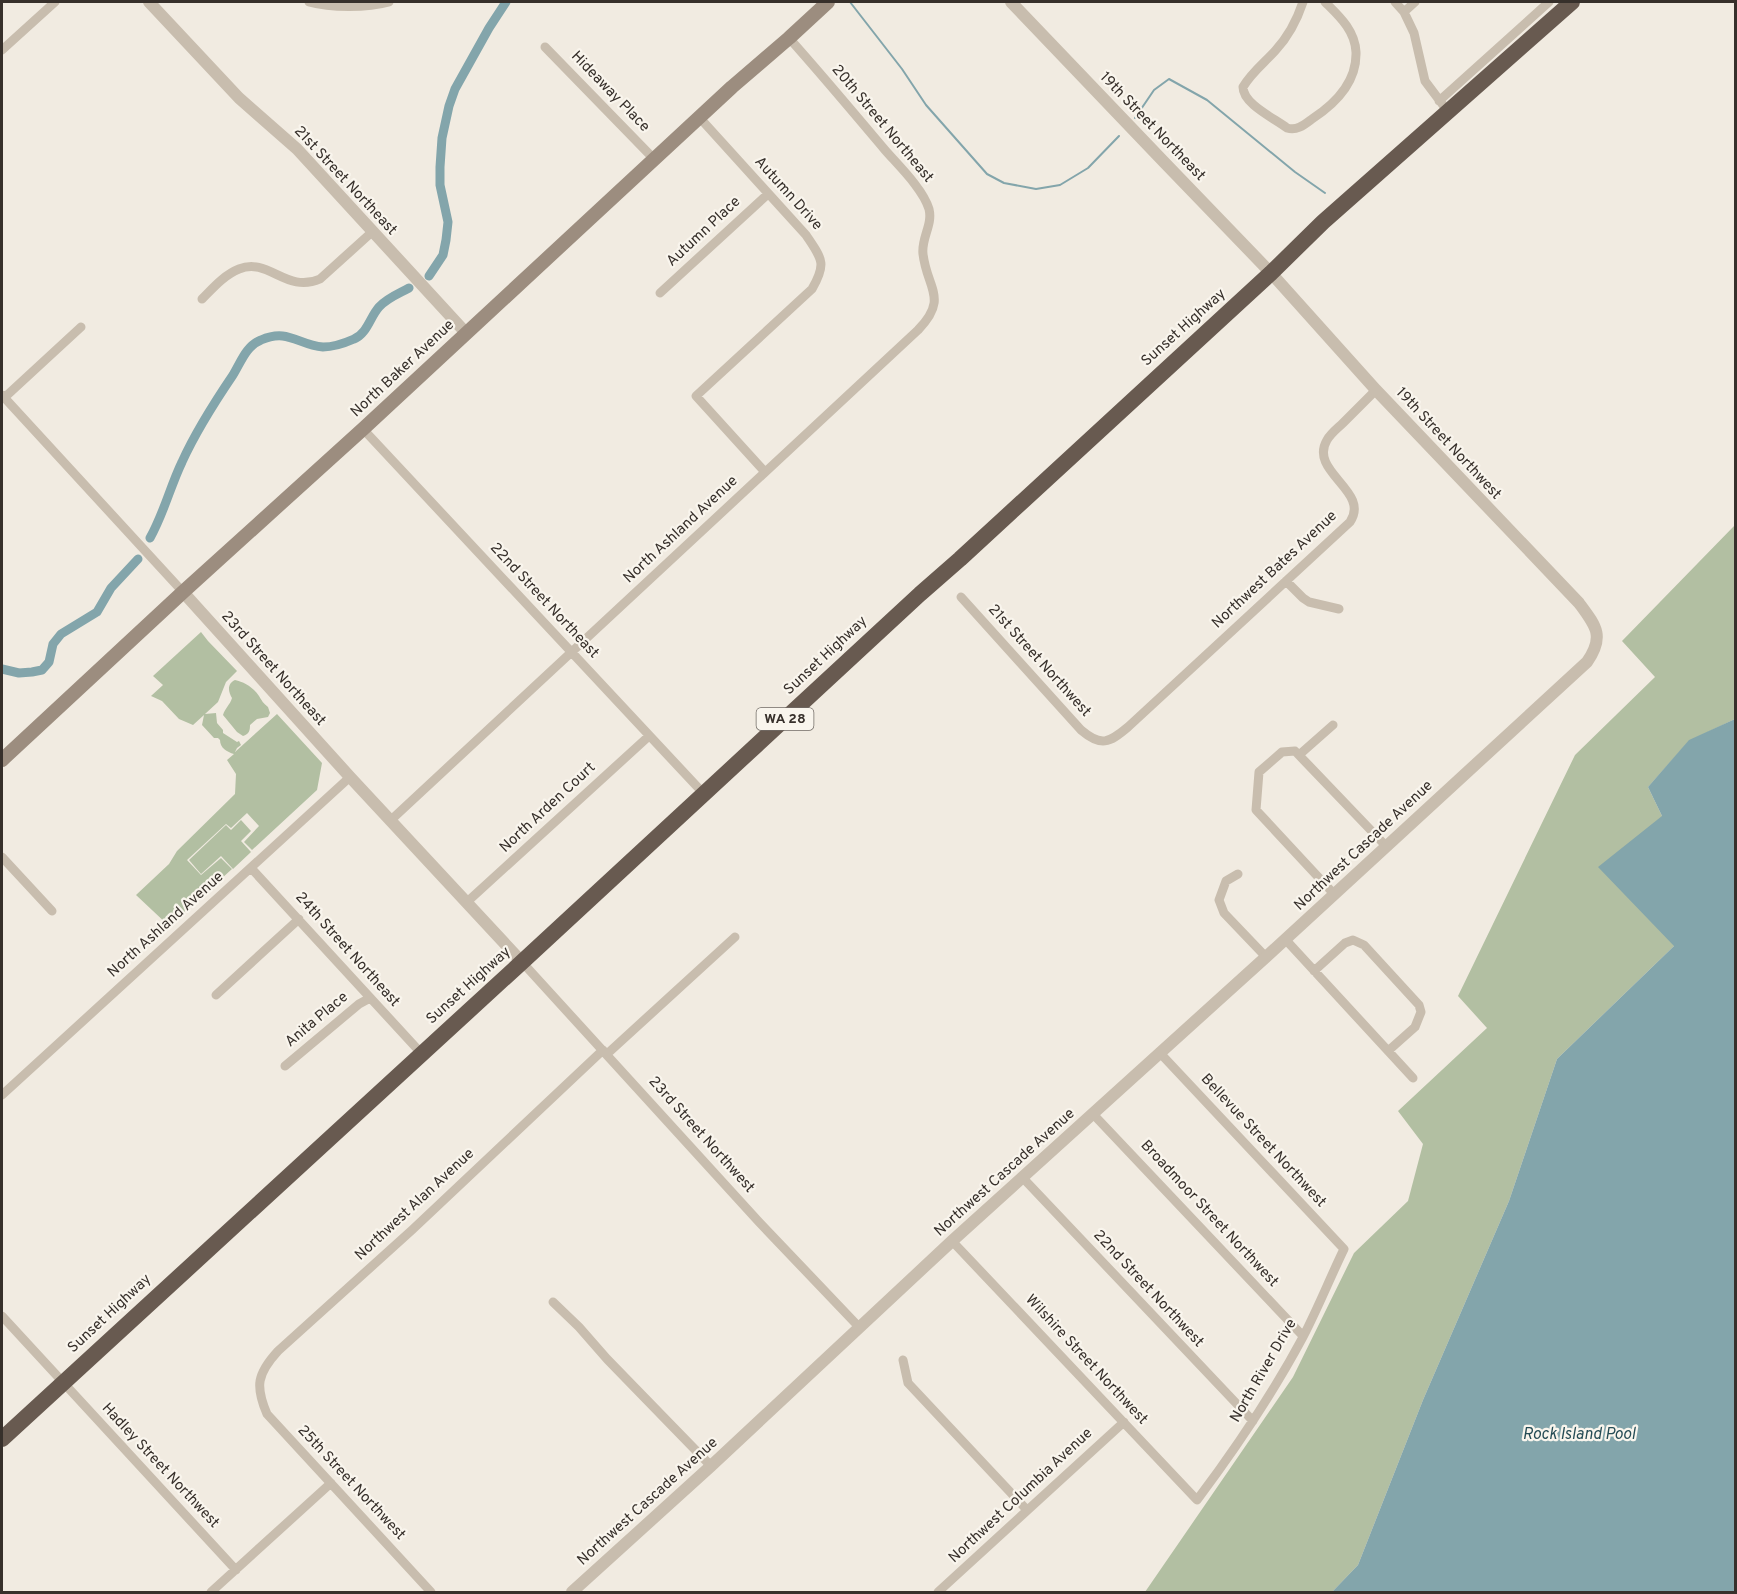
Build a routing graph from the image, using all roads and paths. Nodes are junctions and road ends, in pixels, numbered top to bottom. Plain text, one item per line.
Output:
1 (55, 2) edge
2 (149, 2) edge
3 (309, 2) edge
4 (388, 2) edge
5 (828, 2) edge
6 (1011, 2) edge
7 (1303, 2) edge
8 (1325, 2) edge
9 (1395, 2) edge
10 (1415, 2) edge
11 (1549, 2) edge
12 (1572, 2) edge
13 (1404, 12) junction
14 (789, 38) junction
15 (545, 47) dead end
16 (2, 50) edge
17 (1444, 106) junction
18 (699, 117) junction
19 (654, 159) junction
20 (768, 194) junction
21 (372, 232) junction
22 (926, 238) joint
23 (1271, 273) junction
24 (660, 293) dead end
25 (202, 299) dead end
26 (81, 327) dead end
27 (466, 333) junction
28 (1376, 390) junction
29 (3, 397) edge
30 (363, 429) junction
31 (765, 472) junction
32 (1286, 581) junction
33 (183, 592) junction
34 (961, 597) dead end
35 (1339, 609) dead end
36 (1598, 639) joint
37 (571, 652) junction
38 (1333, 725) dead end
39 (1128, 727) joint
40 (649, 736) junction
41 (1299, 755) junction
42 (2, 760) edge
43 (350, 777) junction
44 (704, 794) junction
45 (391, 820) junction
46 (1386, 846) junction
47 (2, 857) edge
48 (251, 868) junction
49 (1238, 874) dead end
50 (1334, 894) junction
51 (467, 902) junction
52 (52, 911) dead end
53 (298, 919) junction
54 (735, 938) dead end
55 (1285, 939) junction
56 (1266, 957) junction
57 (522, 962) junction
58 (1314, 971) junction
59 (216, 995) dead end
60 (370, 998) junction
61 (1388, 1051) junction
62 (605, 1052) junction
63 (421, 1053) junction
64 (1160, 1053) junction
65 (285, 1066) dead end
66 (1413, 1078) dead end
67 (2, 1095) edge
68 (1093, 1114) junction
69 (1022, 1177) junction
70 (952, 1241) junction
71 (1344, 1249) joint
72 (553, 1302) dead end
73 (2, 1316) edge
74 (859, 1327) junction
75 (1303, 1336) junction
76 (903, 1360) dead end
77 (63, 1382) junction
78 (259, 1389) joint
79 (1253, 1421) junction
80 (1124, 1422) junction
81 (2, 1439) edge
82 (711, 1466) junction
83 (331, 1483) junction
84 (1197, 1500) joint
85 (1027, 1510) junction
86 (236, 1570) junction
87 (211, 1593) edge
88 (431, 1593) edge
89 (572, 1593) edge
90 (938, 1593) edge

1 - 16 street
2 - 21 street, 21st Street Northeast
3 - 4 street
5 - 14 main road, North Baker Avenue
6 - 23 street, 19th Street Northeast
7 - 8 street
9 - 13 street
10 - 13 street
11 - 17 street, Sunset Highway
12 - 17 highway, Sunset Highway / WA 28
13 - 17 street
14 - 18 main road, North Baker Avenue
14 - 22 street, 20th Street Northeast
15 - 19 street, Hideaway Place
17 - 23 highway, Sunset Highway / WA 28
18 - 19 main road, North Baker Avenue
18 - 20 street, Autumn Drive
19 - 27 main road, North Baker Avenue
20 - 24 street, Autumn Place
20 - 31 street, Autumn Drive
21 - 25 street
21 - 27 street, 21st Street Northeast
22 - 31 street, North Ashland Avenue
23 - 28 street, 19th Street Northwest
23 - 44 highway, Sunset Highway / WA 28
26 - 29 street
27 - 30 main road, North Baker Avenue
28 - 32 street, Northwest Bates Avenue
28 - 36 street, 19th Street Northwest
29 - 33 street, 23rd Street Northeast
30 - 33 main road, North Baker Avenue
30 - 37 street, 22nd Street Northeast
31 - 37 street, North Ashland Avenue
32 - 35 street
32 - 39 street, Northwest Bates Avenue
33 - 42 main road, North Baker Avenue
33 - 43 street, 23rd Street Northeast
34 - 39 street, 21st Street Northwest
36 - 46 street, Northwest Cascade Avenue
37 - 40 street, 22nd Street Northeast
37 - 45 street, North Ashland Avenue
38 - 41 street
40 - 44 street, 22nd Street Northeast
40 - 51 street, North Arden Court
41 - 46 street
41 - 50 street
43 - 45 street, 23rd Street Northeast
43 - 48 street, North Ashland Avenue
44 - 57 highway, Sunset Highway / WA 28
45 - 51 street, 23rd Street Northeast
46 - 50 street, Northwest Cascade Avenue
47 - 52 street
48 - 53 street, 24th Street Northeast
48 - 67 street, North Ashland Avenue
49 - 56 street
50 - 55 street, Northwest Cascade Avenue
51 - 57 street, 23rd Street Northeast
53 - 59 street
53 - 60 street, 24th Street Northeast
54 - 62 street, Northwest Alan Avenue
55 - 56 street, Northwest Cascade Avenue
55 - 58 street
56 - 64 street, Northwest Cascade Avenue
57 - 62 street, 23rd Street Northwest
57 - 63 highway, Sunset Highway / WA 28
58 - 61 street
58 - 61 street
60 - 63 street, 24th Street Northeast
60 - 65 street, Anita Place
61 - 66 street
62 - 74 street, 23rd Street Northwest
62 - 78 street, Northwest Alan Avenue
63 - 77 highway, Sunset Highway / WA 28
64 - 68 street, Northwest Cascade Avenue
64 - 71 street, Bellevue Street Northwest
68 - 69 street, Northwest Cascade Avenue
68 - 75 street, Broadmoor Street Northwest
69 - 70 street, Northwest Cascade Avenue
69 - 79 street, 22nd Street Northwest
70 - 74 street, Northwest Cascade Avenue
70 - 80 street, Wilshire Street Northwest
71 - 75 street, North River Drive
72 - 82 street
73 - 77 street, Hadley Street Northwest
74 - 82 street, Northwest Cascade Avenue
75 - 79 street, North River Drive
76 - 85 street
77 - 81 highway, Sunset Highway / WA 28
77 - 86 street, Hadley Street Northwest
78 - 83 street, 25th Street Northwest
79 - 84 street, North River Drive
80 - 84 street, Wilshire Street Northwest
80 - 85 street, Northwest Columbia Avenue
82 - 89 street, Northwest Cascade Avenue
83 - 86 street
83 - 88 street, 25th Street Northwest
85 - 90 street, Northwest Columbia Avenue
86 - 87 street

